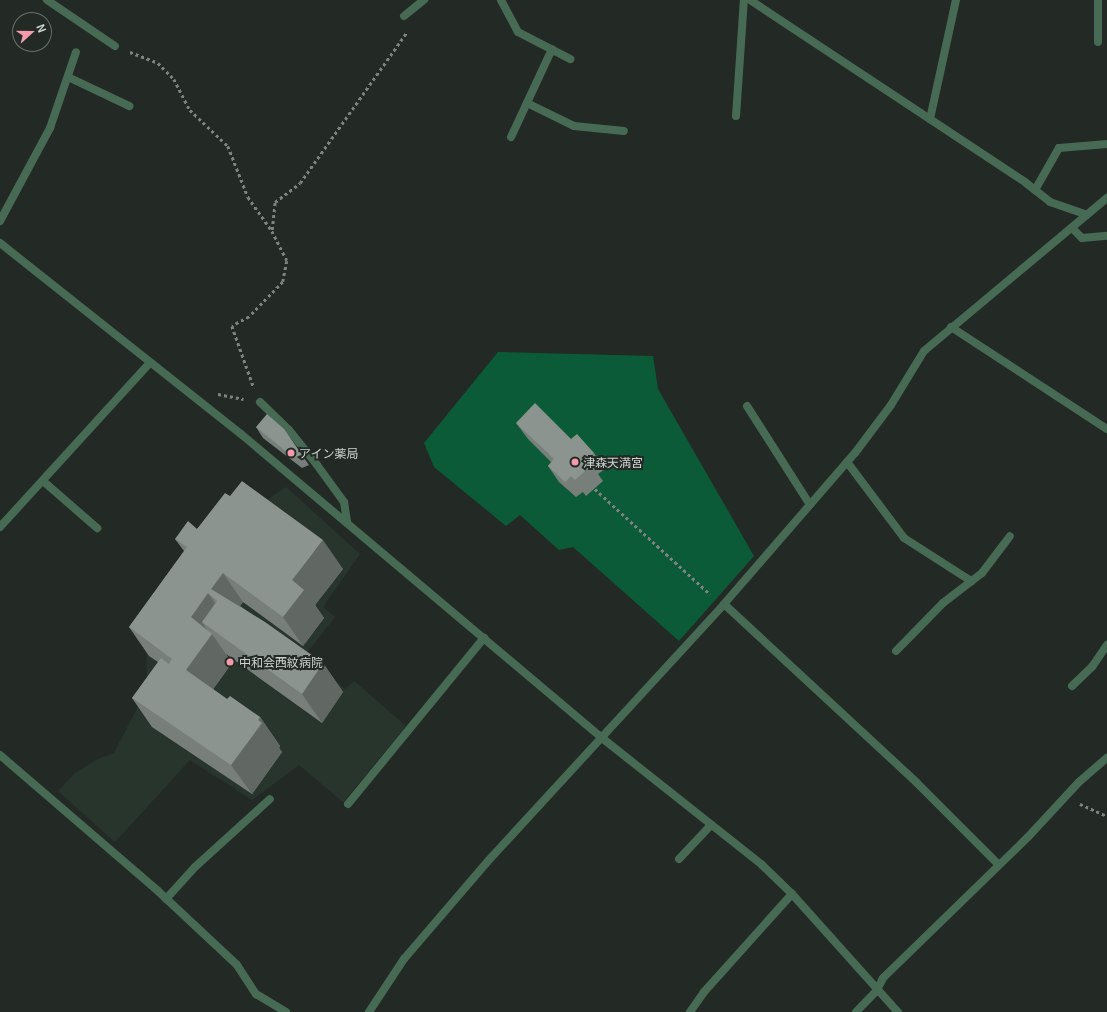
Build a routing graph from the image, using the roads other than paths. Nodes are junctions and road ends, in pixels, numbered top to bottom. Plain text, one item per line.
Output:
1 (47, 0) edge
2 (424, 0) edge
3 (501, 0) edge
4 (744, 0) edge
5 (750, 0) edge
6 (956, 0) edge
7 (1098, 0) edge
8 (404, 16) road end
9 (1098, 42) dead end
10 (115, 46) road end
11 (552, 49) junction
12 (76, 52) dead end
13 (570, 59) dead end
14 (68, 77) junction
15 (526, 103) junction
16 (129, 106) dead end
17 (736, 116) dead end
18 (930, 119) junction
19 (624, 131) dead end
20 (511, 137) dead end
21 (1107, 144) edge
22 (1035, 190) junction
23 (1107, 198) edge
24 (1088, 215) junction
25 (0, 221) edge
26 (1072, 228) junction
27 (1107, 236) edge
28 (0, 243) edge
29 (951, 327) junction
30 (150, 363) junction
31 (260, 402) road end
32 (747, 406) dead end
33 (1107, 429) edge
34 (847, 462) junction
35 (43, 481) junction
36 (810, 505) junction
37 (347, 522) junction
38 (0, 527) edge
39 (97, 528) dead end
40 (1010, 536) dead end
41 (971, 581) junction
42 (724, 604) junction
43 (484, 638) junction
44 (1107, 645) edge
45 (896, 651) dead end
46 (1072, 686) dead end
47 (602, 738) junction
48 (0, 755) edge
49 (1107, 758) edge
50 (270, 799) dead end
51 (348, 804) dead end
52 (711, 824) junction
53 (679, 859) dead end
54 (998, 864) junction
55 (792, 894) junction
56 (166, 899) junction
57 (877, 990) junction
58 (286, 1012) edge
59 (369, 1012) edge
60 (690, 1012) edge
61 (856, 1012) edge
62 (898, 1012) edge

1 - 10 street
2 - 8 street
3 - 11 street
4 - 17 street
5 - 18 street
6 - 18 street
7 - 9 street
11 - 13 street
11 - 15 street
12 - 14 street
14 - 16 street
14 - 25 street
15 - 19 street
15 - 20 street
18 - 22 street
21 - 22 street
22 - 24 street
23 - 24 street
24 - 26 street
26 - 27 street
26 - 29 street
28 - 30 street
29 - 33 street
29 - 34 street
30 - 35 street
30 - 37 street
31 - 37 street
32 - 36 street
34 - 36 street
34 - 41 street
35 - 38 street
35 - 39 street
36 - 42 street
37 - 43 street
40 - 41 street
41 - 45 street
42 - 47 street
42 - 54 street
43 - 47 street
43 - 51 street
44 - 46 street
47 - 52 street
47 - 59 street
48 - 56 street
49 - 54 street
50 - 56 street
52 - 53 street
52 - 55 street
54 - 57 street
55 - 57 street
55 - 60 street
56 - 58 street
57 - 61 street
57 - 62 street

